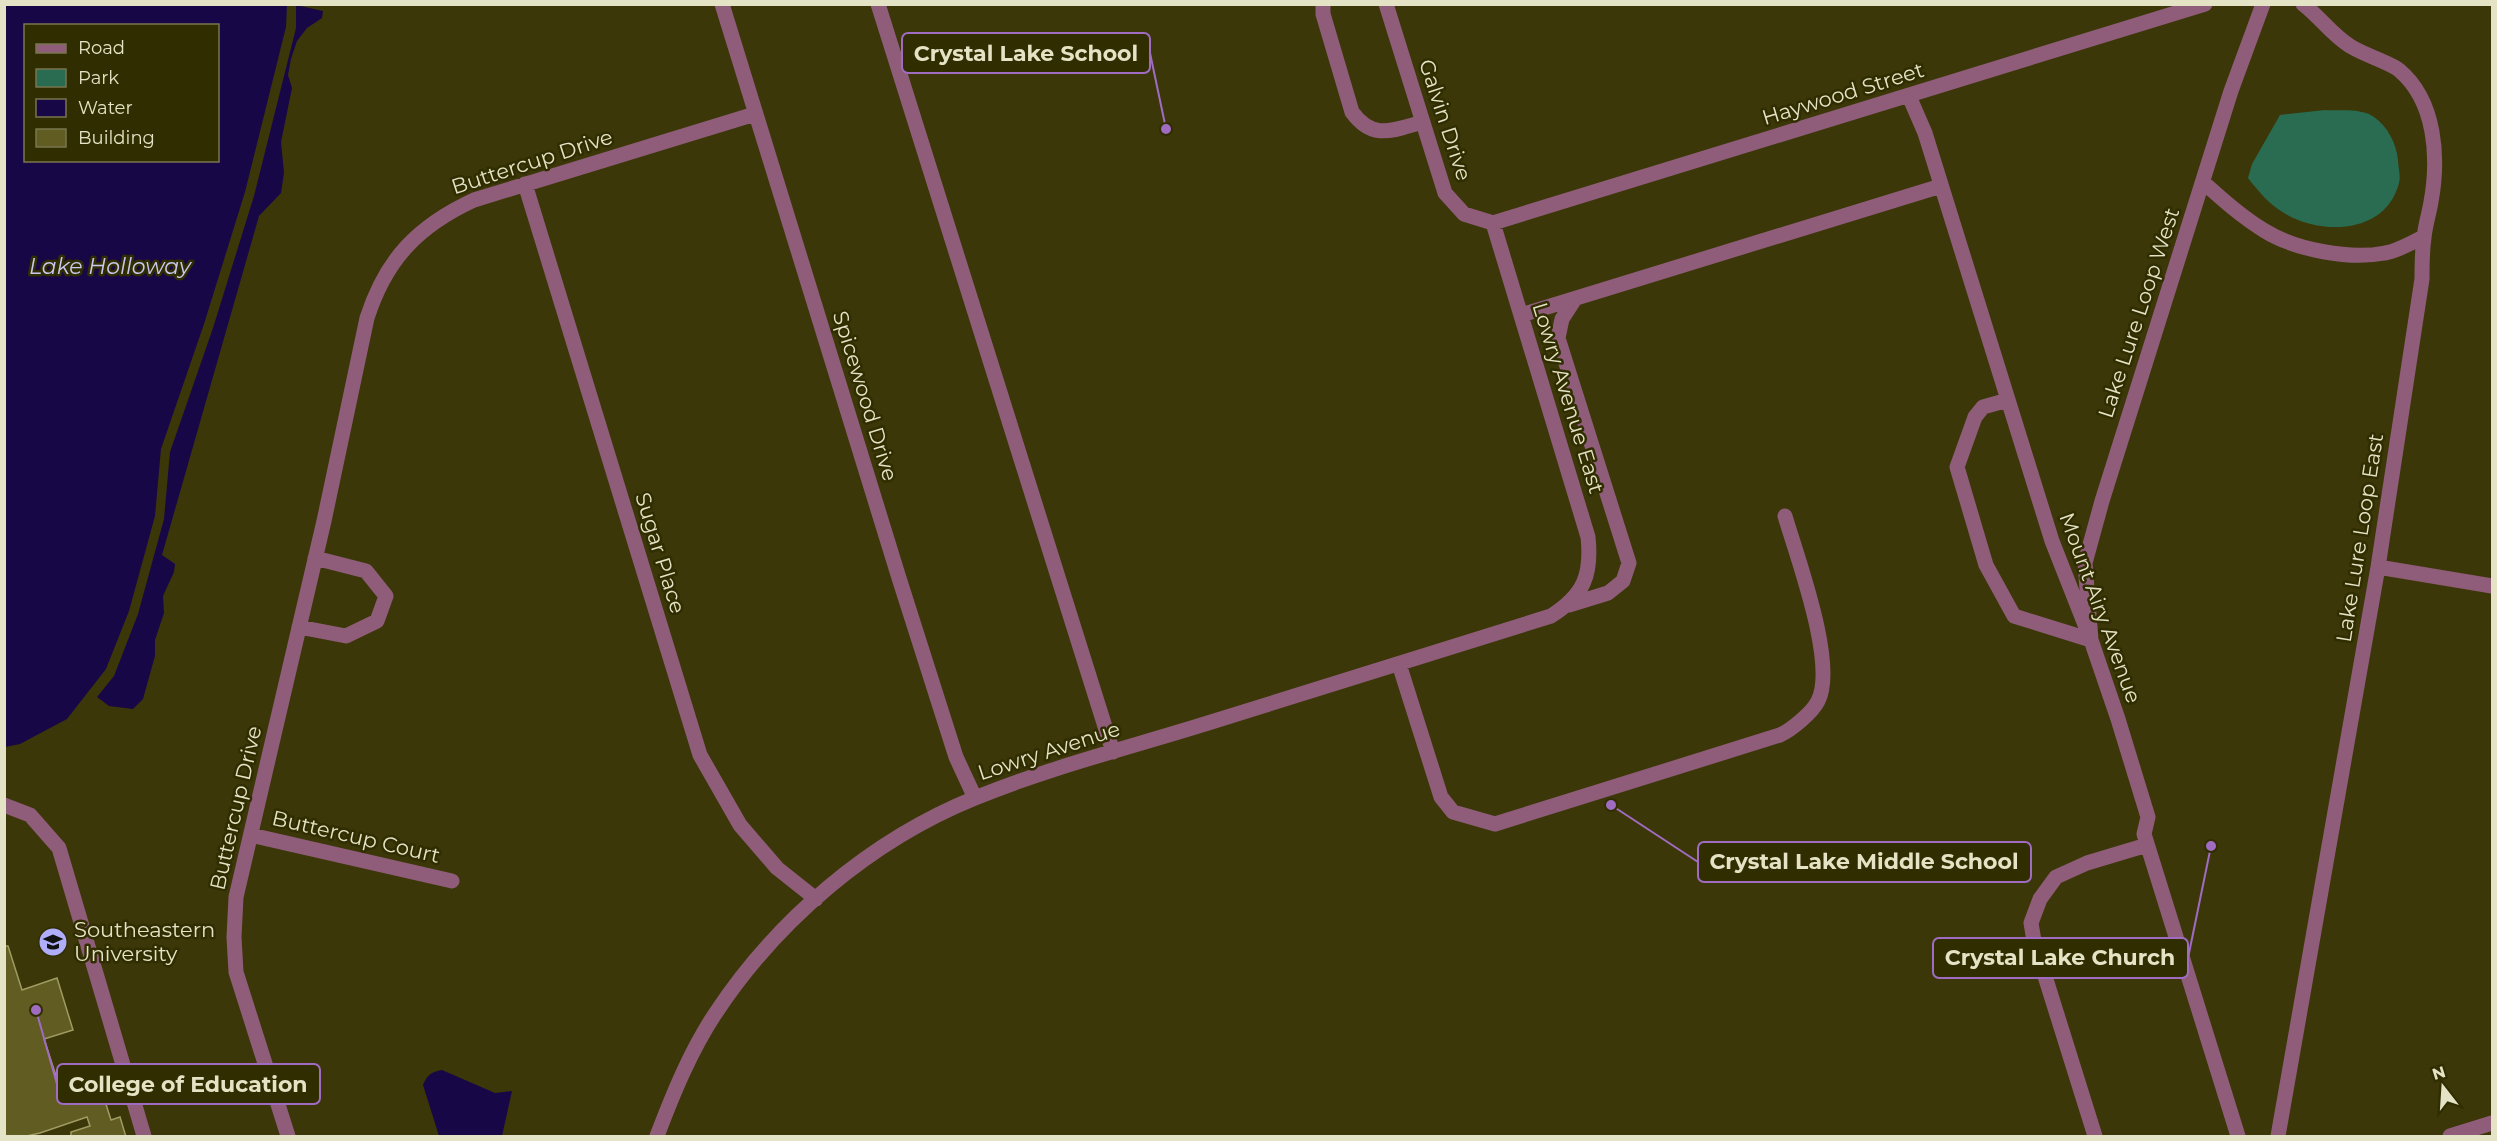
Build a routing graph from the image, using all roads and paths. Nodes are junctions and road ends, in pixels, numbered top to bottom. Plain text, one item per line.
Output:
1 (722, 4) edge
2 (878, 4) edge
3 (1323, 4) edge
4 (1386, 4) edge
5 (2205, 4) edge
6 (2263, 4) edge
7 (2303, 4) edge
8 (1909, 96) junction
9 (755, 114) junction
10 (1423, 122) junction
11 (2204, 182) junction
12 (525, 184) junction
13 (1941, 186) junction
14 (1493, 223) junction
15 (2424, 237) junction
16 (1575, 299) junction
17 (1521, 315) junction
18 (2008, 400) junction
19 (1785, 516) dead end
20 (315, 558) junction
21 (2378, 567) junction
22 (1582, 586) joint
23 (2493, 586) edge
24 (1569, 605) junction
25 (299, 627) junction
26 (2091, 640) junction
27 (1399, 664) junction
28 (1113, 752) junction
29 (975, 798) junction
30 (4, 805) edge
31 (251, 835) junction
32 (2147, 845) junction
33 (452, 880) dead end
34 (816, 899) junction
35 (2493, 1123) edge
36 (144, 1137) edge
37 (288, 1137) edge
38 (657, 1137) edge
39 (2095, 1137) edge
40 (2238, 1137) edge
41 (2278, 1137) edge
42 (2450, 1137) edge

1 - 9 street, Spicewood Drive
2 - 28 street
3 - 10 street
4 - 10 street, Galvin Drive
5 - 8 street, Haywood Street
6 - 11 street, Lake Lure Loop West
7 - 15 street, Lake Lure Loop East
8 - 13 street, Mount Airy Avenue
8 - 14 street, Haywood Street
9 - 12 street, Buttercup Drive
9 - 29 street, Spicewood Drive
10 - 14 street, Galvin Drive
11 - 15 street
11 - 26 street, Lake Lure Loop West
12 - 20 street, Buttercup Drive
12 - 34 street, Sugar Place
13 - 16 street
13 - 18 street, Mount Airy Avenue
14 - 17 street, Lowry Avenue East
15 - 21 street, Lake Lure Loop East
16 - 17 street
16 - 24 street
17 - 22 street, Lowry Avenue East
18 - 26 street, Mount Airy Avenue
18 - 26 street
19 - 27 street
20 - 25 street, Buttercup Drive
20 - 25 street
21 - 23 street
21 - 41 street, Lake Lure Loop East
22 - 24 street, Lowry Avenue
24 - 27 street, Lowry Avenue
25 - 31 street, Buttercup Drive
26 - 32 street, Mount Airy Avenue
27 - 28 street, Lowry Avenue
28 - 29 street, Lowry Avenue
29 - 34 street, Lowry Avenue
30 - 36 street
31 - 33 street, Buttercup Court
31 - 37 street, Buttercup Drive
32 - 39 street
32 - 40 street, Mount Airy Avenue
34 - 38 street, Lowry Avenue
35 - 42 street

